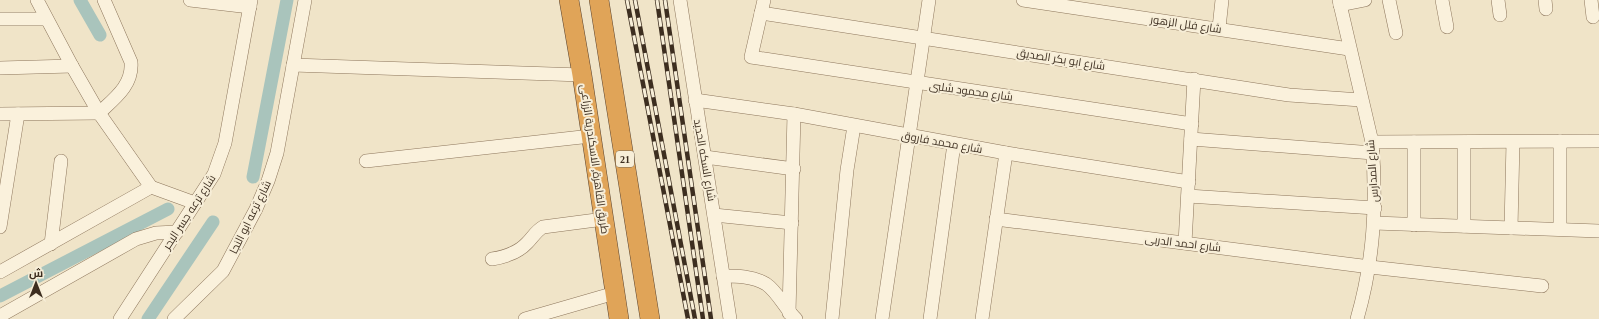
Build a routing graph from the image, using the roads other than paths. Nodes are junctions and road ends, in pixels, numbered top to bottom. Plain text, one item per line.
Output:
1 (37, 0) edge
2 (104, 0) edge
3 (190, 0) edge
4 (305, 0) edge
5 (569, 0) edge
6 (599, 0) edge
7 (680, 0) edge
8 (764, 0) edge
9 (929, 0) edge
10 (1023, 0) edge
11 (1222, 0) edge
12 (1365, 0) edge
13 (1389, 0) edge
14 (1442, 0) edge
15 (1498, 0) edge
16 (1591, 0) edge
17 (1339, 2) edge
18 (251, 3) edge
19 (761, 13) junction
20 (1500, 15) dead end
21 (1593, 17) dead end
22 (0, 19) edge
23 (46, 19) junction
24 (1447, 27) dead end
25 (1219, 28) junction
26 (1396, 33) dead end
27 (923, 38) junction
28 (1349, 49) junction
29 (293, 64) junction
30 (72, 66) junction
31 (0, 68) edge
32 (582, 74) junction
33 (1194, 79) junction
34 (917, 82) junction
35 (695, 100) junction
36 (1361, 100) junction
37 (99, 113) junction
38 (0, 114) edge
39 (18, 114) junction
40 (794, 114) junction
41 (1192, 124) junction
42 (854, 126) junction
43 (591, 136) junction
44 (908, 136) junction
45 (1191, 139) junction
46 (1560, 141) junction
47 (1599, 141) edge
48 (1414, 142) junction
49 (1464, 142) junction
50 (1513, 142) junction
51 (954, 144) junction
52 (1373, 147) junction
53 (1006, 153) junction
54 (705, 157) junction
55 (61, 161) dead end
56 (366, 161) dead end
57 (794, 169) junction
58 (1189, 182) junction
59 (152, 188) junction
60 (1188, 196) junction
61 (195, 203) junction
62 (1375, 208) junction
63 (714, 215) junction
64 (604, 219) junction
65 (996, 219) junction
66 (792, 223) junction
67 (1374, 224) junction
68 (1414, 225) junction
69 (1464, 226) junction
70 (0, 227) edge
71 (1511, 228) junction
72 (1560, 229) junction
73 (1599, 231) edge
74 (177, 232) junction
75 (1185, 243) junction
76 (51, 244) junction
77 (492, 260) dead end
78 (1370, 267) junction
79 (0, 272) edge
80 (723, 276) junction
81 (1542, 286) dead end
82 (615, 293) junction
83 (0, 316) edge
84 (793, 316) edge
85 (120, 319) edge
86 (174, 319) edge
87 (525, 319) edge
88 (619, 319) edge
89 (650, 319) edge
90 (730, 319) edge
91 (832, 319) edge
92 (882, 319) edge
93 (930, 319) edge
94 (982, 319) edge
95 (1357, 319) edge

1 - 23 street
2 - 37 street
3 - 18 street
4 - 29 street, شارع ترعه ابو النجا
5 - 32 highway, طريق القاهرة, الاسكندرية الزراعى
6 - 89 highway, 21
7 - 35 street, شارع السكه الحديد
8 - 19 street
9 - 27 street
10 - 25 street, شارع فلل الزهور
11 - 25 street
12 - 17 street
13 - 26 street
14 - 24 street
15 - 20 street
16 - 21 street
17 - 28 street, شارع المدارس
18 - 61 street, شارع ترعه جسر البحر
19 - 27 street, شارع ابو بكر الصديق
19 - 34 street, شارع محمود شلبى
22 - 23 street
23 - 30 street
25 - 28 street, شارع فلل الزهور
27 - 33 street, شارع ابو بكر الصديق
27 - 34 street
28 - 36 street, شارع المدارس
29 - 32 street
29 - 86 street, شارع ترعه ابو النجا
30 - 31 street
30 - 37 street
32 - 43 highway, طريق القاهرة, الاسكندرية الزراعى
33 - 36 street, شارع ابو بكر الصديق
33 - 41 street
34 - 41 street, شارع محمود شلبى
34 - 44 street
35 - 40 street, شارع محمد فاروق
35 - 54 street, شارع السكه الحديد
36 - 52 street, شارع المدارس
37 - 39 street
37 - 59 street
38 - 39 street
39 - 70 street
40 - 42 street, شارع محمد فاروق
40 - 57 street
41 - 45 street
42 - 44 street, شارع محمد فاروق
42 - 91 street
43 - 56 street
43 - 64 highway, طريق القاهرة, الاسكندرية الزراعى
44 - 51 street, شارع محمد فاروق
44 - 92 street
45 - 52 street
45 - 58 street
46 - 47 street
46 - 50 street
46 - 72 street
48 - 49 street
48 - 52 street
48 - 68 street
49 - 50 street
49 - 69 street
50 - 71 street
51 - 53 street, شارع محمد فاروق
51 - 93 street
52 - 62 street, شارع المدارس
53 - 58 street, شارع محمد فاروق
53 - 65 street
54 - 57 street
54 - 63 street, شارع السكه الحديد
55 - 76 street
57 - 66 street
58 - 60 street
59 - 61 street
59 - 76 street
60 - 62 street
60 - 75 street
61 - 74 street, شارع ترعه جسر البحر
62 - 67 street, شارع المدارس
63 - 66 street
63 - 80 street, شارع السكه الحديد
64 - 77 street
64 - 82 highway, طريق القاهرة, الاسكندرية الزراعى
65 - 75 street, شارع احمد الدربى
65 - 94 street
66 - 84 street
67 - 68 street
67 - 78 street, شارع المدارس
68 - 69 street
69 - 71 street
71 - 72 street
72 - 73 street
74 - 83 street
74 - 85 street, شارع ترعه جسر البحر
75 - 78 street, شارع احمد الدربى
76 - 79 street
78 - 81 street, شارع احمد الدربى
78 - 95 street, شارع المدارس
80 - 84 street
80 - 90 street, شارع السكه الحديد
82 - 87 street
82 - 88 highway, طريق القاهرة, الاسكندرية الزراعى

